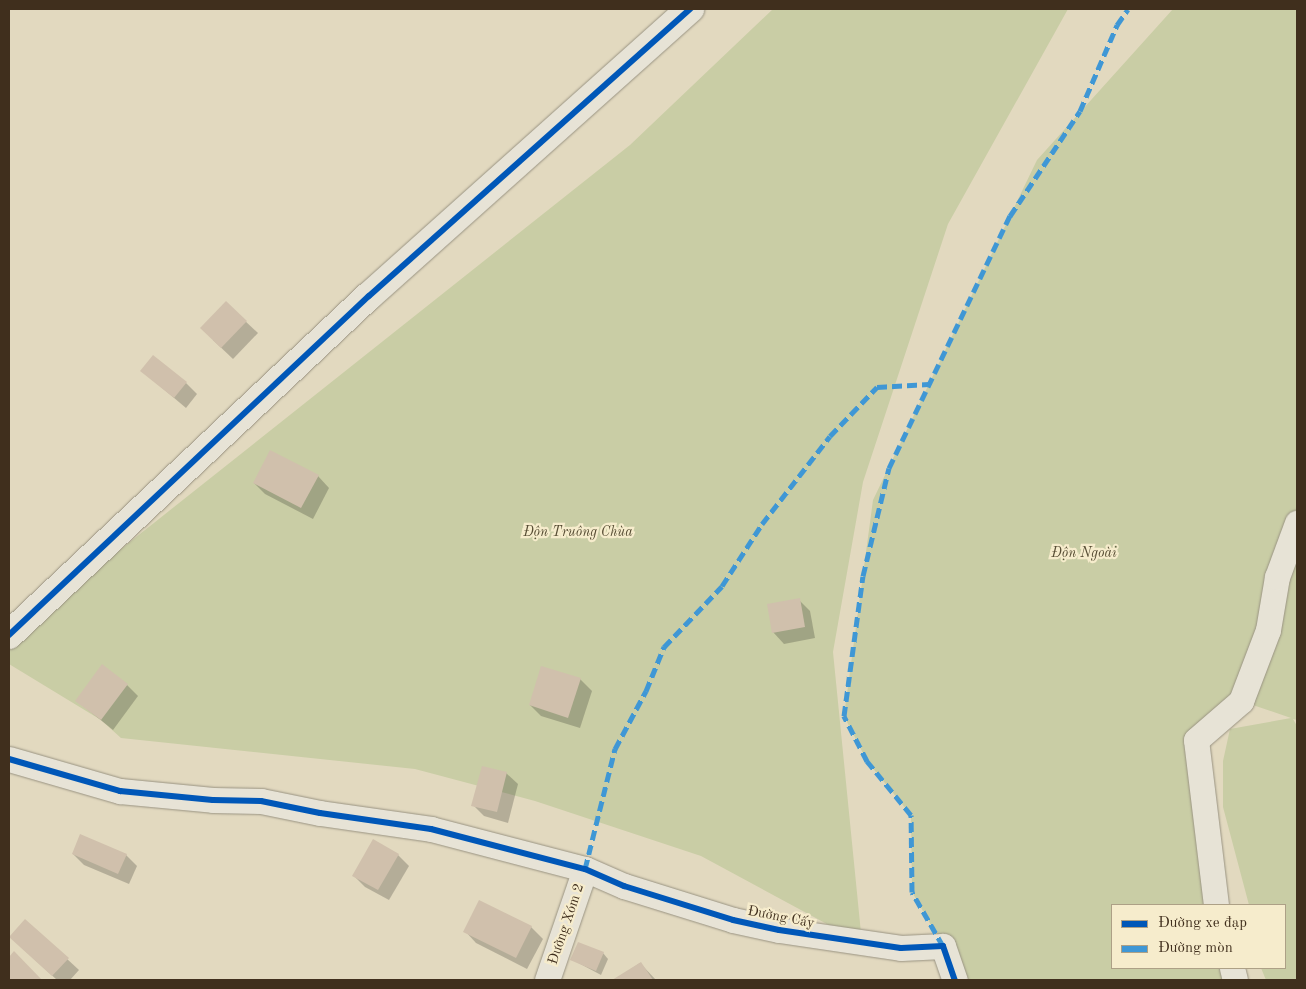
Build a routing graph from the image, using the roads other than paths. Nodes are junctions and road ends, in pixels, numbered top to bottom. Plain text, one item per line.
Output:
1 (690, 9) edge
2 (1297, 523) edge
3 (9, 635) edge
4 (9, 759) edge
5 (585, 869) junction
6 (1216, 904) edge
7 (547, 980) edge
8 (955, 980) edge

1 - 3 street
2 - 6 street
4 - 5 street
5 - 7 street, Đường Xóm 2
5 - 8 street, Đường Cấy

